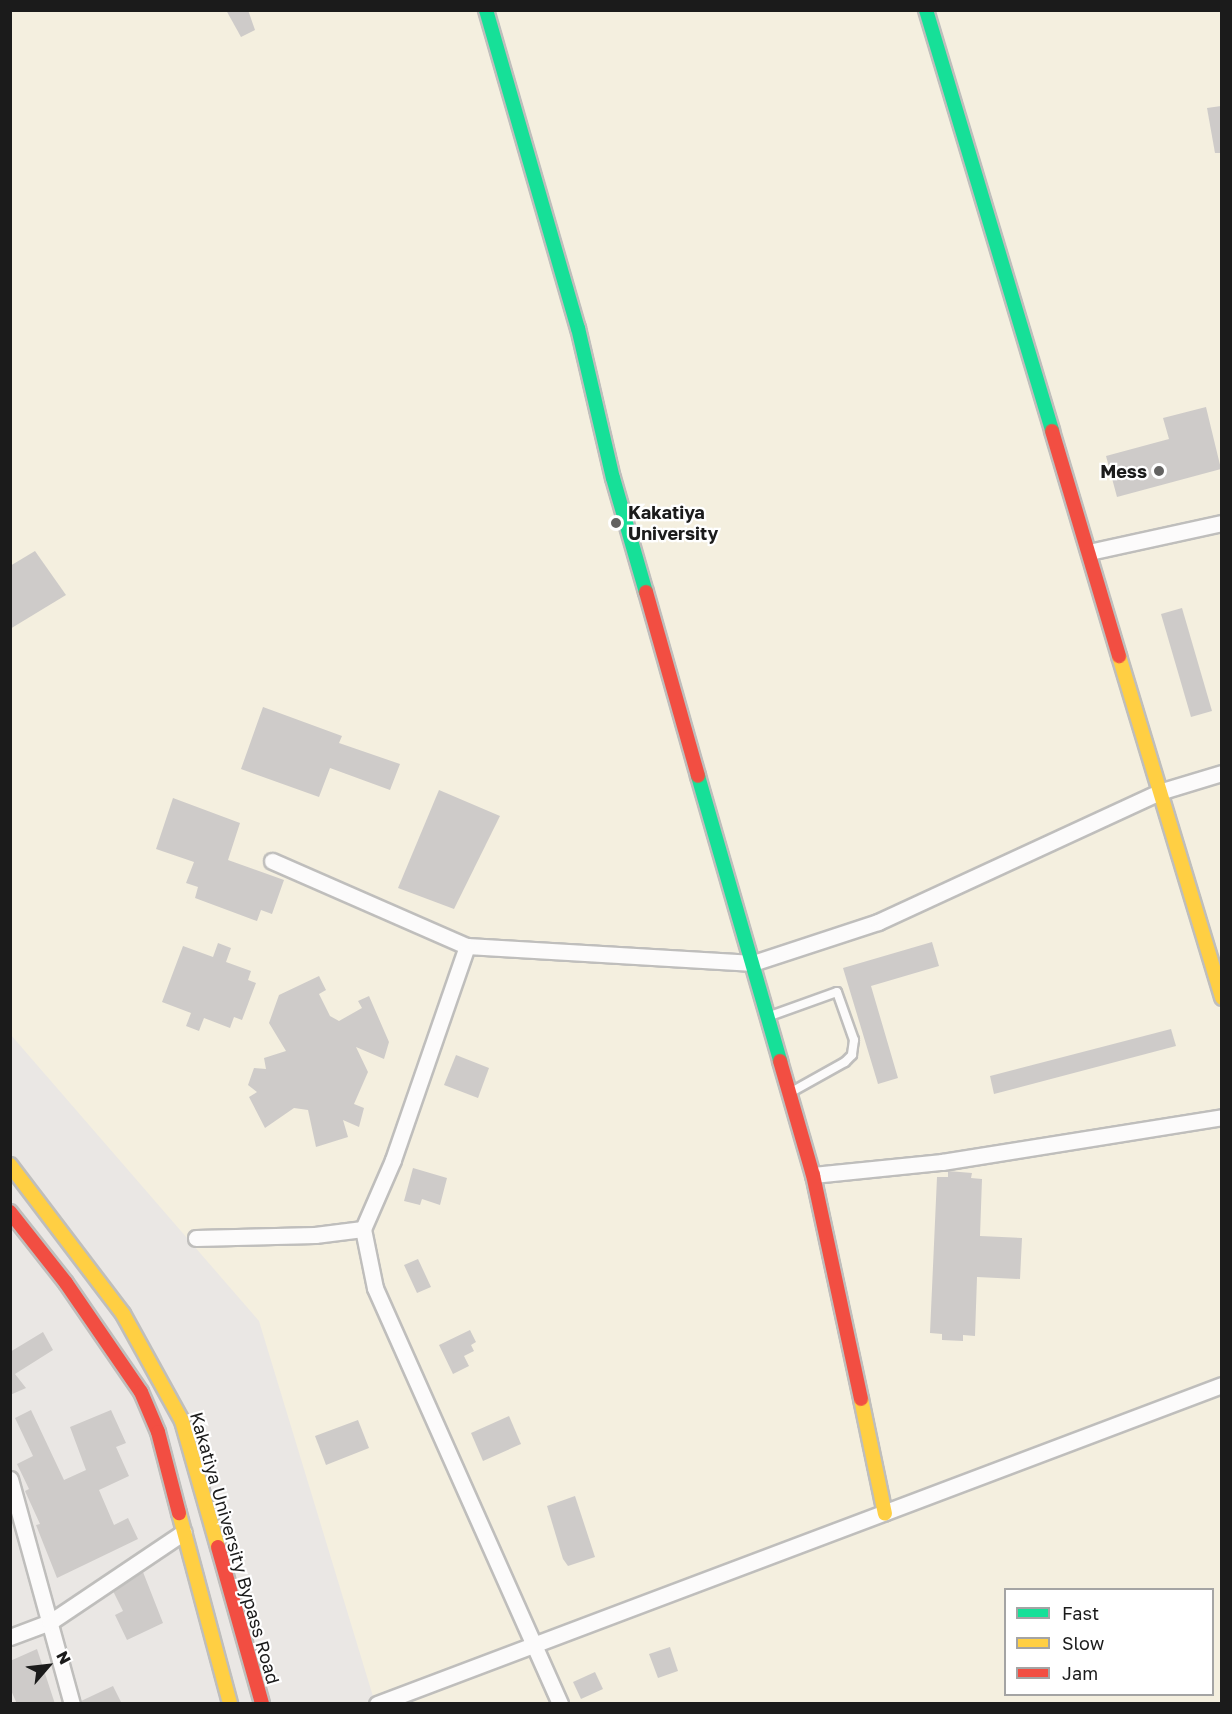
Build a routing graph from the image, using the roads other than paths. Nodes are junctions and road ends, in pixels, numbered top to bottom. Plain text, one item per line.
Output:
1 (486, 10) edge
2 (926, 10) edge
3 (1221, 523) edge
4 (1089, 552) junction
5 (1221, 773) edge
6 (1159, 792) junction
7 (272, 861) dead end
8 (467, 946) junction
9 (753, 963) junction
10 (1221, 998) edge
11 (769, 1017) junction
12 (790, 1092) junction
13 (1221, 1117) edge
14 (10, 1165) edge
15 (813, 1175) junction
16 (10, 1212) edge
17 (363, 1229) junction
18 (196, 1238) dead end
19 (1221, 1385) edge
20 (10, 1479) edge
21 (885, 1514) junction
22 (184, 1532) junction
23 (50, 1622) junction
24 (10, 1637) edge
25 (534, 1645) junction
26 (398, 1700) edge
27 (72, 1704) edge
28 (230, 1704) edge
29 (262, 1704) edge
30 (377, 1704) edge
31 (560, 1704) edge

1 - 9 street
2 - 4 street
3 - 4 street
4 - 6 street
5 - 6 street
6 - 9 street
6 - 10 street
7 - 8 street
8 - 9 street
8 - 17 street
9 - 11 street
11 - 12 street
11 - 12 lane
12 - 15 street
13 - 15 street
14 - 29 street, Kakatiya University Bypass Road
15 - 21 street
16 - 22 street
17 - 18 street
17 - 25 street
19 - 21 street
20 - 23 street
21 - 25 street
22 - 23 street
22 - 28 street
23 - 24 street
23 - 27 street
25 - 26 street
25 - 31 street
26 - 30 street

